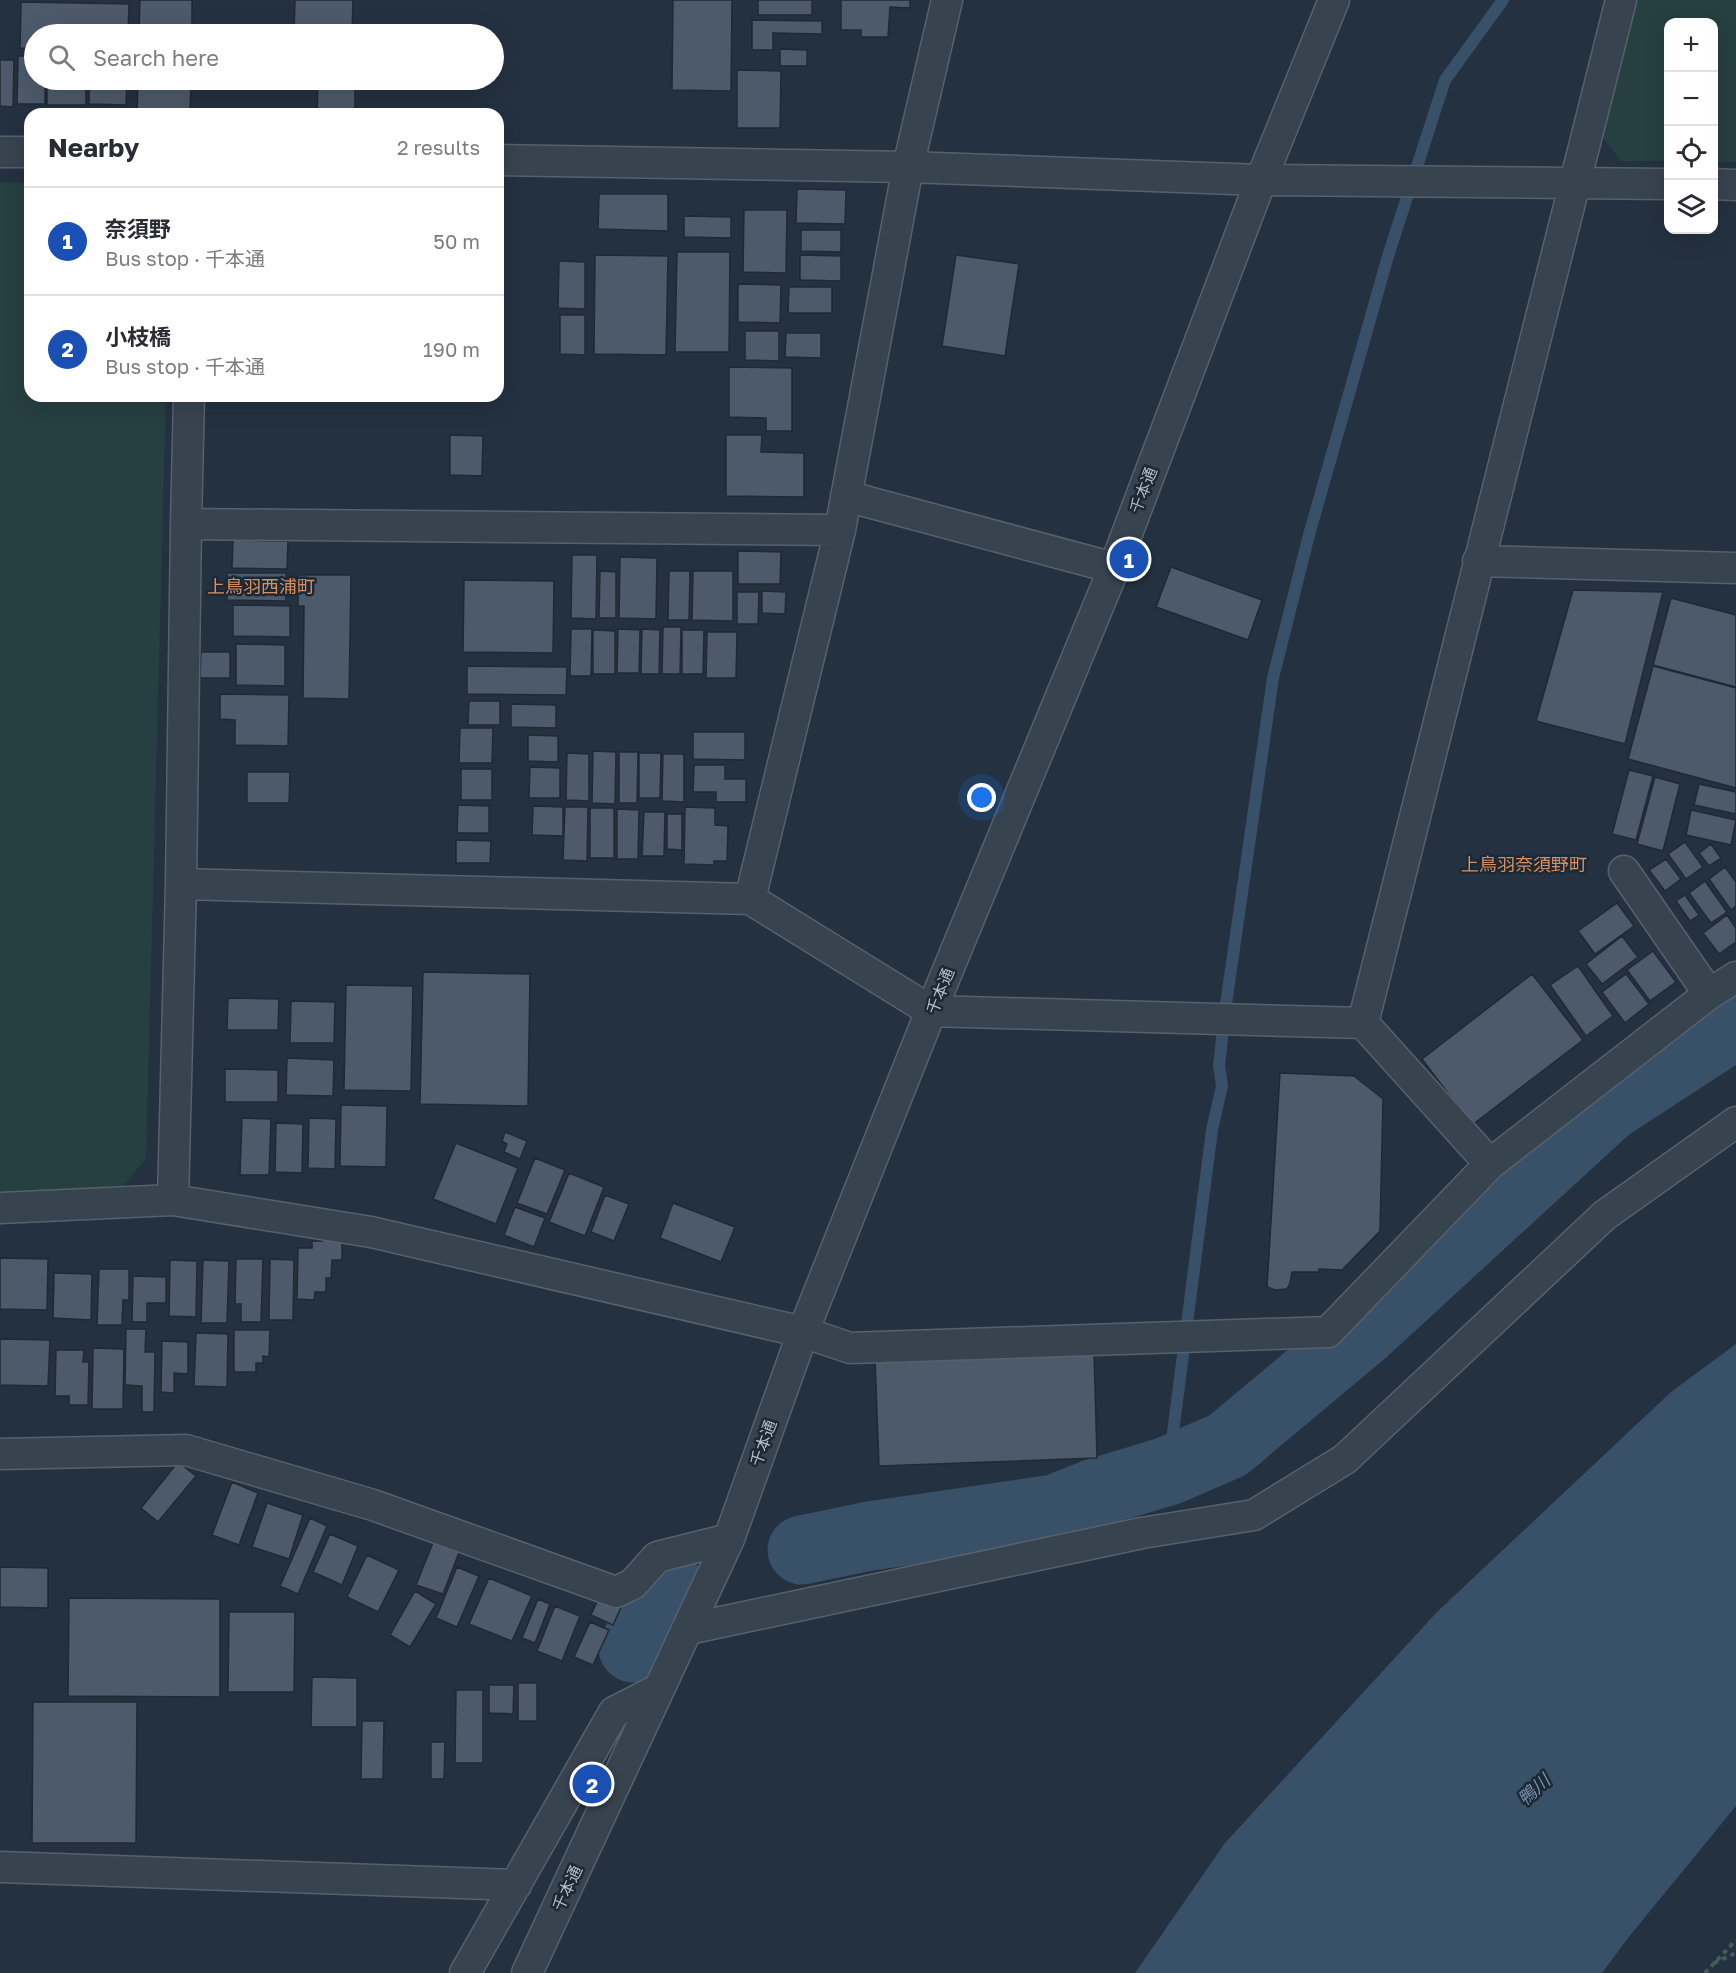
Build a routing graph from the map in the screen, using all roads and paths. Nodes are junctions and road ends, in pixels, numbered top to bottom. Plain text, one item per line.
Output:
1 (947, 0) edge
2 (1334, 0) edge
3 (1621, 0) edge
4 (0, 152) edge
5 (24, 152) edge
6 (504, 160) edge
7 (908, 166) junction
8 (1261, 180) junction
9 (1575, 182) junction
10 (1664, 184) edge
11 (1718, 184) edge
12 (1736, 185) edge
13 (189, 402) edge
14 (846, 496) junction
15 (186, 524) junction
16 (840, 530) junction
17 (1478, 561) junction
18 (1114, 568) junction
19 (1736, 568) edge
20 (1624, 871) dead end
21 (181, 884) junction
22 (750, 899) junction
23 (1736, 977) edge
24 (1709, 994) junction
25 (931, 1011) junction
26 (1363, 1023) junction
27 (1736, 1122) edge
28 (1490, 1164) junction
29 (172, 1200) junction
30 (0, 1208) edge
31 (803, 1332) junction
32 (0, 1454) edge
33 (729, 1539) junction
34 (687, 1629) junction
35 (659, 1689) junction
36 (0, 1868) edge
37 (516, 1885) junction
38 (1736, 1940) edge
39 (1736, 1953) edge
40 (1711, 1965) junction
41 (465, 1973) edge
42 (527, 1973) edge
43 (1705, 1973) edge

1 - 7 street
2 - 8 street, 千本通
3 - 9 street
4 - 5 street
6 - 7 street
7 - 8 street
7 - 14 street
8 - 9 street
8 - 18 street, 千本通
9 - 10 street
9 - 17 street
11 - 12 street
13 - 15 street
14 - 16 street
14 - 18 street
15 - 16 street
15 - 21 street
16 - 22 street
17 - 19 street
17 - 26 street
18 - 25 street, 千本通
20 - 24 street
21 - 22 street
21 - 29 street
22 - 25 street
23 - 24 street
24 - 28 street
25 - 26 street
25 - 31 street, 千本通
26 - 28 street
27 - 34 street
28 - 31 street
29 - 30 street
29 - 31 street
31 - 33 street, 千本通
32 - 33 street
33 - 34 street, 千本通
34 - 35 street, 千本通
35 - 37 street
35 - 42 street, 千本通
36 - 37 street
37 - 41 street
38 - 40 path
39 - 40 path
40 - 43 path

